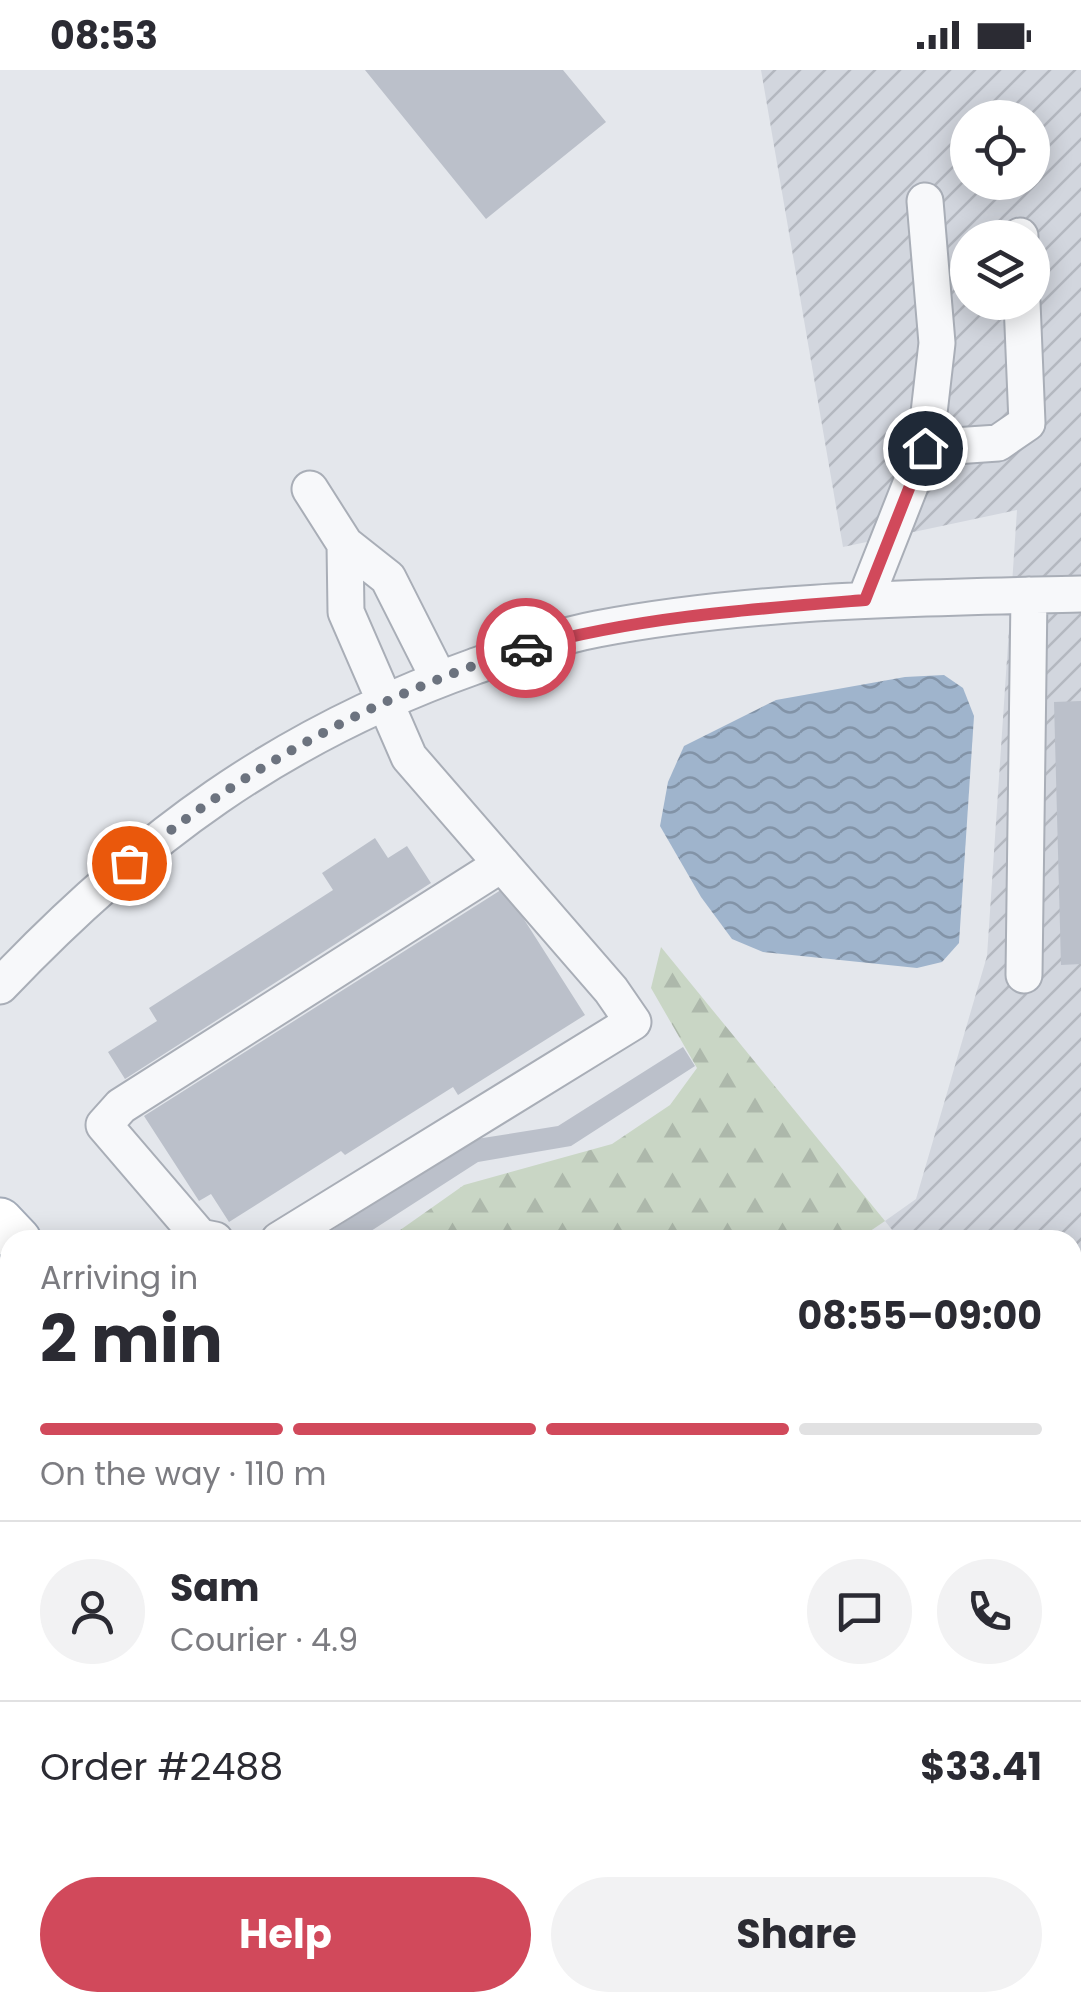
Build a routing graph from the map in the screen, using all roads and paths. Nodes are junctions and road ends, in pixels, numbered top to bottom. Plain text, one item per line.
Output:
1 (926, 201) dead end
2 (1023, 320) edge
3 (925, 448) junction
4 (310, 489) dead end
5 (346, 544) junction
6 (1081, 594) edge
7 (1029, 595) junction
8 (865, 600) junction
9 (438, 679) junction
10 (384, 701) junction
11 (502, 864) junction
12 (1024, 976) dead end
13 (0, 986) edge
14 (195, 1230) edge
15 (295, 1230) edge

1 - 3 street
2 - 3 street
3 - 8 street
4 - 5 street
5 - 9 street
5 - 10 street
6 - 7 street
7 - 8 street
7 - 12 street
8 - 9 street
9 - 10 street
10 - 11 street
10 - 13 street
11 - 14 street
11 - 15 street

